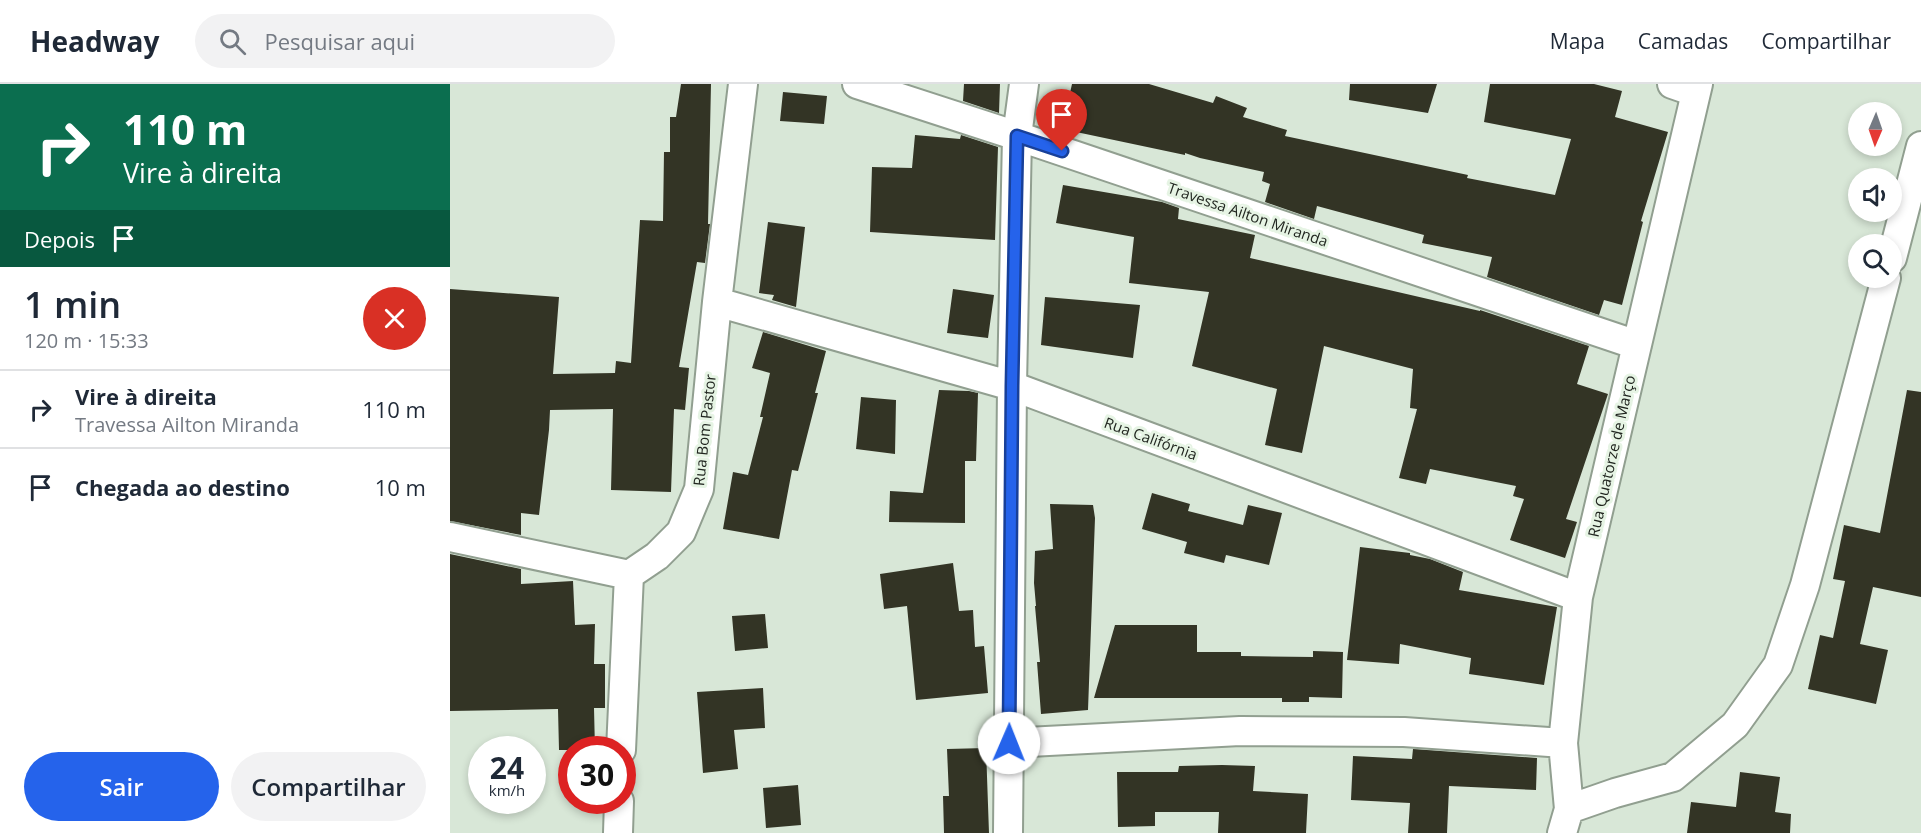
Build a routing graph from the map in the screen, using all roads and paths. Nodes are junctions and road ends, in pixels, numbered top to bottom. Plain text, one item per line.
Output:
1 (743, 84) edge
2 (857, 84) edge
3 (1024, 84) edge
4 (1688, 87) edge
5 (1017, 136) junction
6 (1921, 146) edge
7 (1898, 234) edge
8 (1883, 288) edge
9 (717, 302) junction
10 (1637, 345) junction
11 (1012, 386) junction
12 (450, 537) edge
13 (629, 575) junction
14 (1578, 597) junction
15 (622, 736) edge
16 (1009, 743) junction
17 (1563, 743) junction
18 (619, 814) edge
19 (1566, 821) edge
20 (618, 833) edge
21 (1008, 833) edge

1 - 9 street, Rua Bom Pastor
2 - 5 street, Travessa Ailton Miranda
3 - 5 street
4 - 10 street, Rua Quatorze de Março
5 - 10 street, Travessa Ailton Miranda
5 - 11 street
6 - 7 street
8 - 19 street
9 - 11 street, Rua Califórnia
9 - 13 street, Rua Bom Pastor
10 - 14 street, Rua Quatorze de Março
11 - 14 street, Rua Califórnia
11 - 16 street
12 - 13 street
13 - 15 street
14 - 17 street, Rua Quatorze de Março
16 - 17 street
16 - 21 street
17 - 19 street, Rua Quatorze de Março
18 - 20 street

